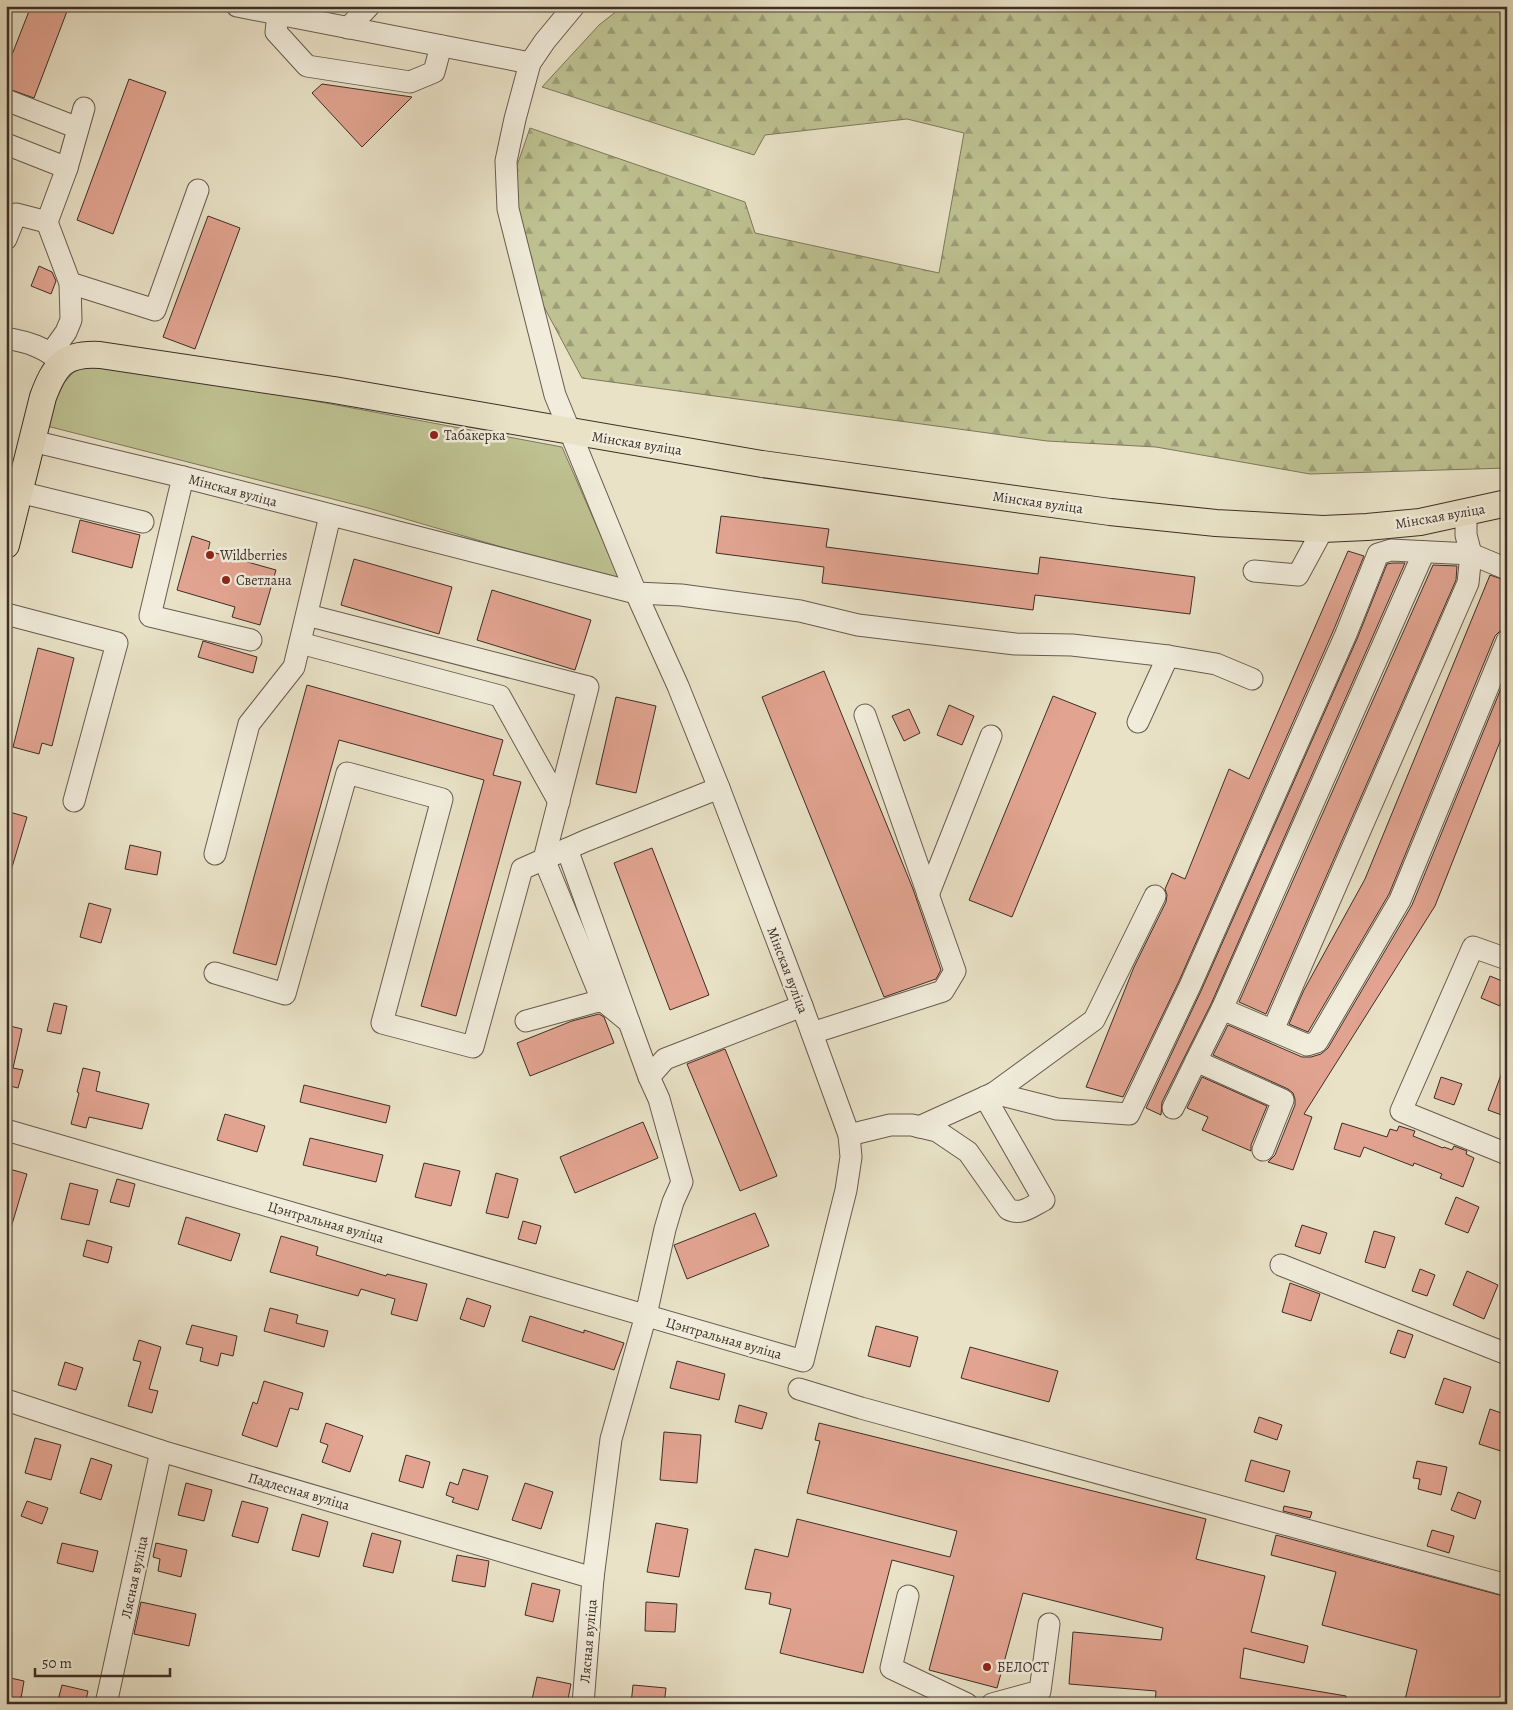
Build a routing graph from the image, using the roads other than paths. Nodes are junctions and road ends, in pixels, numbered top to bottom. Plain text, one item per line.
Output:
1 (237, 6) edge
2 (369, 6) edge
3 (574, 6) edge
4 (278, 14) junction
5 (348, 28) junction
6 (441, 46) junction
7 (530, 63) junction
8 (6, 100) edge
9 (6, 144) edge
10 (67, 168) junction
11 (198, 190) dead end
12 (47, 222) junction
13 (6, 239) edge
14 (70, 283) junction
15 (6, 338) edge
16 (65, 357) junction
17 (570, 432) junction
18 (32, 441) junction
19 (183, 477) junction
20 (19, 492) junction
21 (1507, 503) edge
22 (1466, 512) junction
23 (330, 516) junction
24 (143, 522) dead end
25 (1323, 530) junction
26 (6, 545) edge
27 (1424, 552) junction
28 (1471, 554) junction
29 (1507, 569) edge
30 (1254, 571) dead end
31 (636, 593) junction
32 (6, 614) edge
33 (306, 615) junction
34 (250, 640) dead end
35 (1507, 641) edge
36 (300, 643) junction
37 (1168, 656) junction
38 (1252, 679) dead end
39 (866, 715) dead end
40 (1138, 722) dead end
41 (992, 736) dead end
42 (719, 788) junction
43 (74, 801) dead end
44 (559, 802) junction
45 (567, 849) junction
46 (215, 854) dead end
47 (544, 859) junction
48 (928, 895) junction
49 (1155, 896) dead end
50 (1507, 959) edge
51 (215, 974) dead end
52 (602, 1000) junction
53 (802, 1006) junction
54 (1222, 1009) junction
55 (526, 1021) dead end
56 (629, 1022) junction
57 (1273, 1030) junction
58 (812, 1033) junction
59 (1196, 1061) junction
60 (649, 1077) junction
61 (990, 1095) junction
62 (1174, 1108) dead end
63 (919, 1127) junction
64 (6, 1130) edge
65 (849, 1135) junction
66 (1263, 1150) dead end
67 (1507, 1154) edge
68 (1281, 1265) dead end
69 (646, 1315) junction
70 (1507, 1354) edge
71 (803, 1361) joint
72 (799, 1389) dead end
73 (6, 1400) edge
74 (162, 1451) junction
75 (593, 1578) junction
76 (1507, 1586) edge
77 (908, 1596) dead end
78 (1049, 1624) dead end
79 (106, 1704) edge
80 (583, 1704) edge
81 (967, 1704) edge
82 (992, 1704) edge

1 - 4 street
2 - 5 street
3 - 7 street
4 - 5 street
4 - 6 street
5 - 6 street
6 - 7 street
7 - 17 street
8 - 10 street
9 - 10 street
10 - 12 street
11 - 14 street
12 - 13 street
12 - 14 street
14 - 16 street
15 - 16 street
16 - 17 main road, Мінская вуліца
16 - 18 main road
17 - 25 main road, Мінская вуліца
17 - 31 street, Мінская вуліца
18 - 19 street, Мінская вуліца
18 - 20 main road
19 - 23 street, Мінская вуліца
19 - 34 street
20 - 24 street
20 - 26 main road
21 - 22 main road, Мінская вуліца
22 - 25 main road, Мінская вуліца
22 - 28 street
23 - 31 street, Мінская вуліца
23 - 33 street
25 - 30 street
27 - 28 street
27 - 54 street
27 - 61 street
28 - 29 street
28 - 57 street
31 - 37 street
31 - 42 street, Мінская вуліца
32 - 43 street
33 - 36 street
33 - 44 street
35 - 57 street
36 - 44 street
36 - 46 street
37 - 38 street
37 - 40 street
39 - 48 street
41 - 48 street
42 - 45 street
42 - 53 street, Мінская вуліца
44 - 47 street
45 - 47 street
45 - 56 street
47 - 51 street
47 - 52 street
48 - 58 street
49 - 61 street
50 - 67 street
52 - 55 street
52 - 56 street
53 - 58 street, Мінская вуліца
53 - 60 street
54 - 57 street
54 - 59 street
56 - 60 street
58 - 65 street, Мінская вуліца
59 - 62 street
59 - 66 street
60 - 69 street
61 - 63 street
61 - 63 street
63 - 65 street
64 - 69 street, Цэнтральная вуліца
65 - 71 street, Мінская вуліца
68 - 70 street
69 - 71 street, Цэнтральная вуліца
69 - 75 street
72 - 76 street
73 - 74 street, Падлесная вуліца
74 - 75 street, Падлесная вуліца
74 - 79 street, Лясная вуліца
75 - 80 street, Лясная вуліца
77 - 81 street
78 - 82 street

